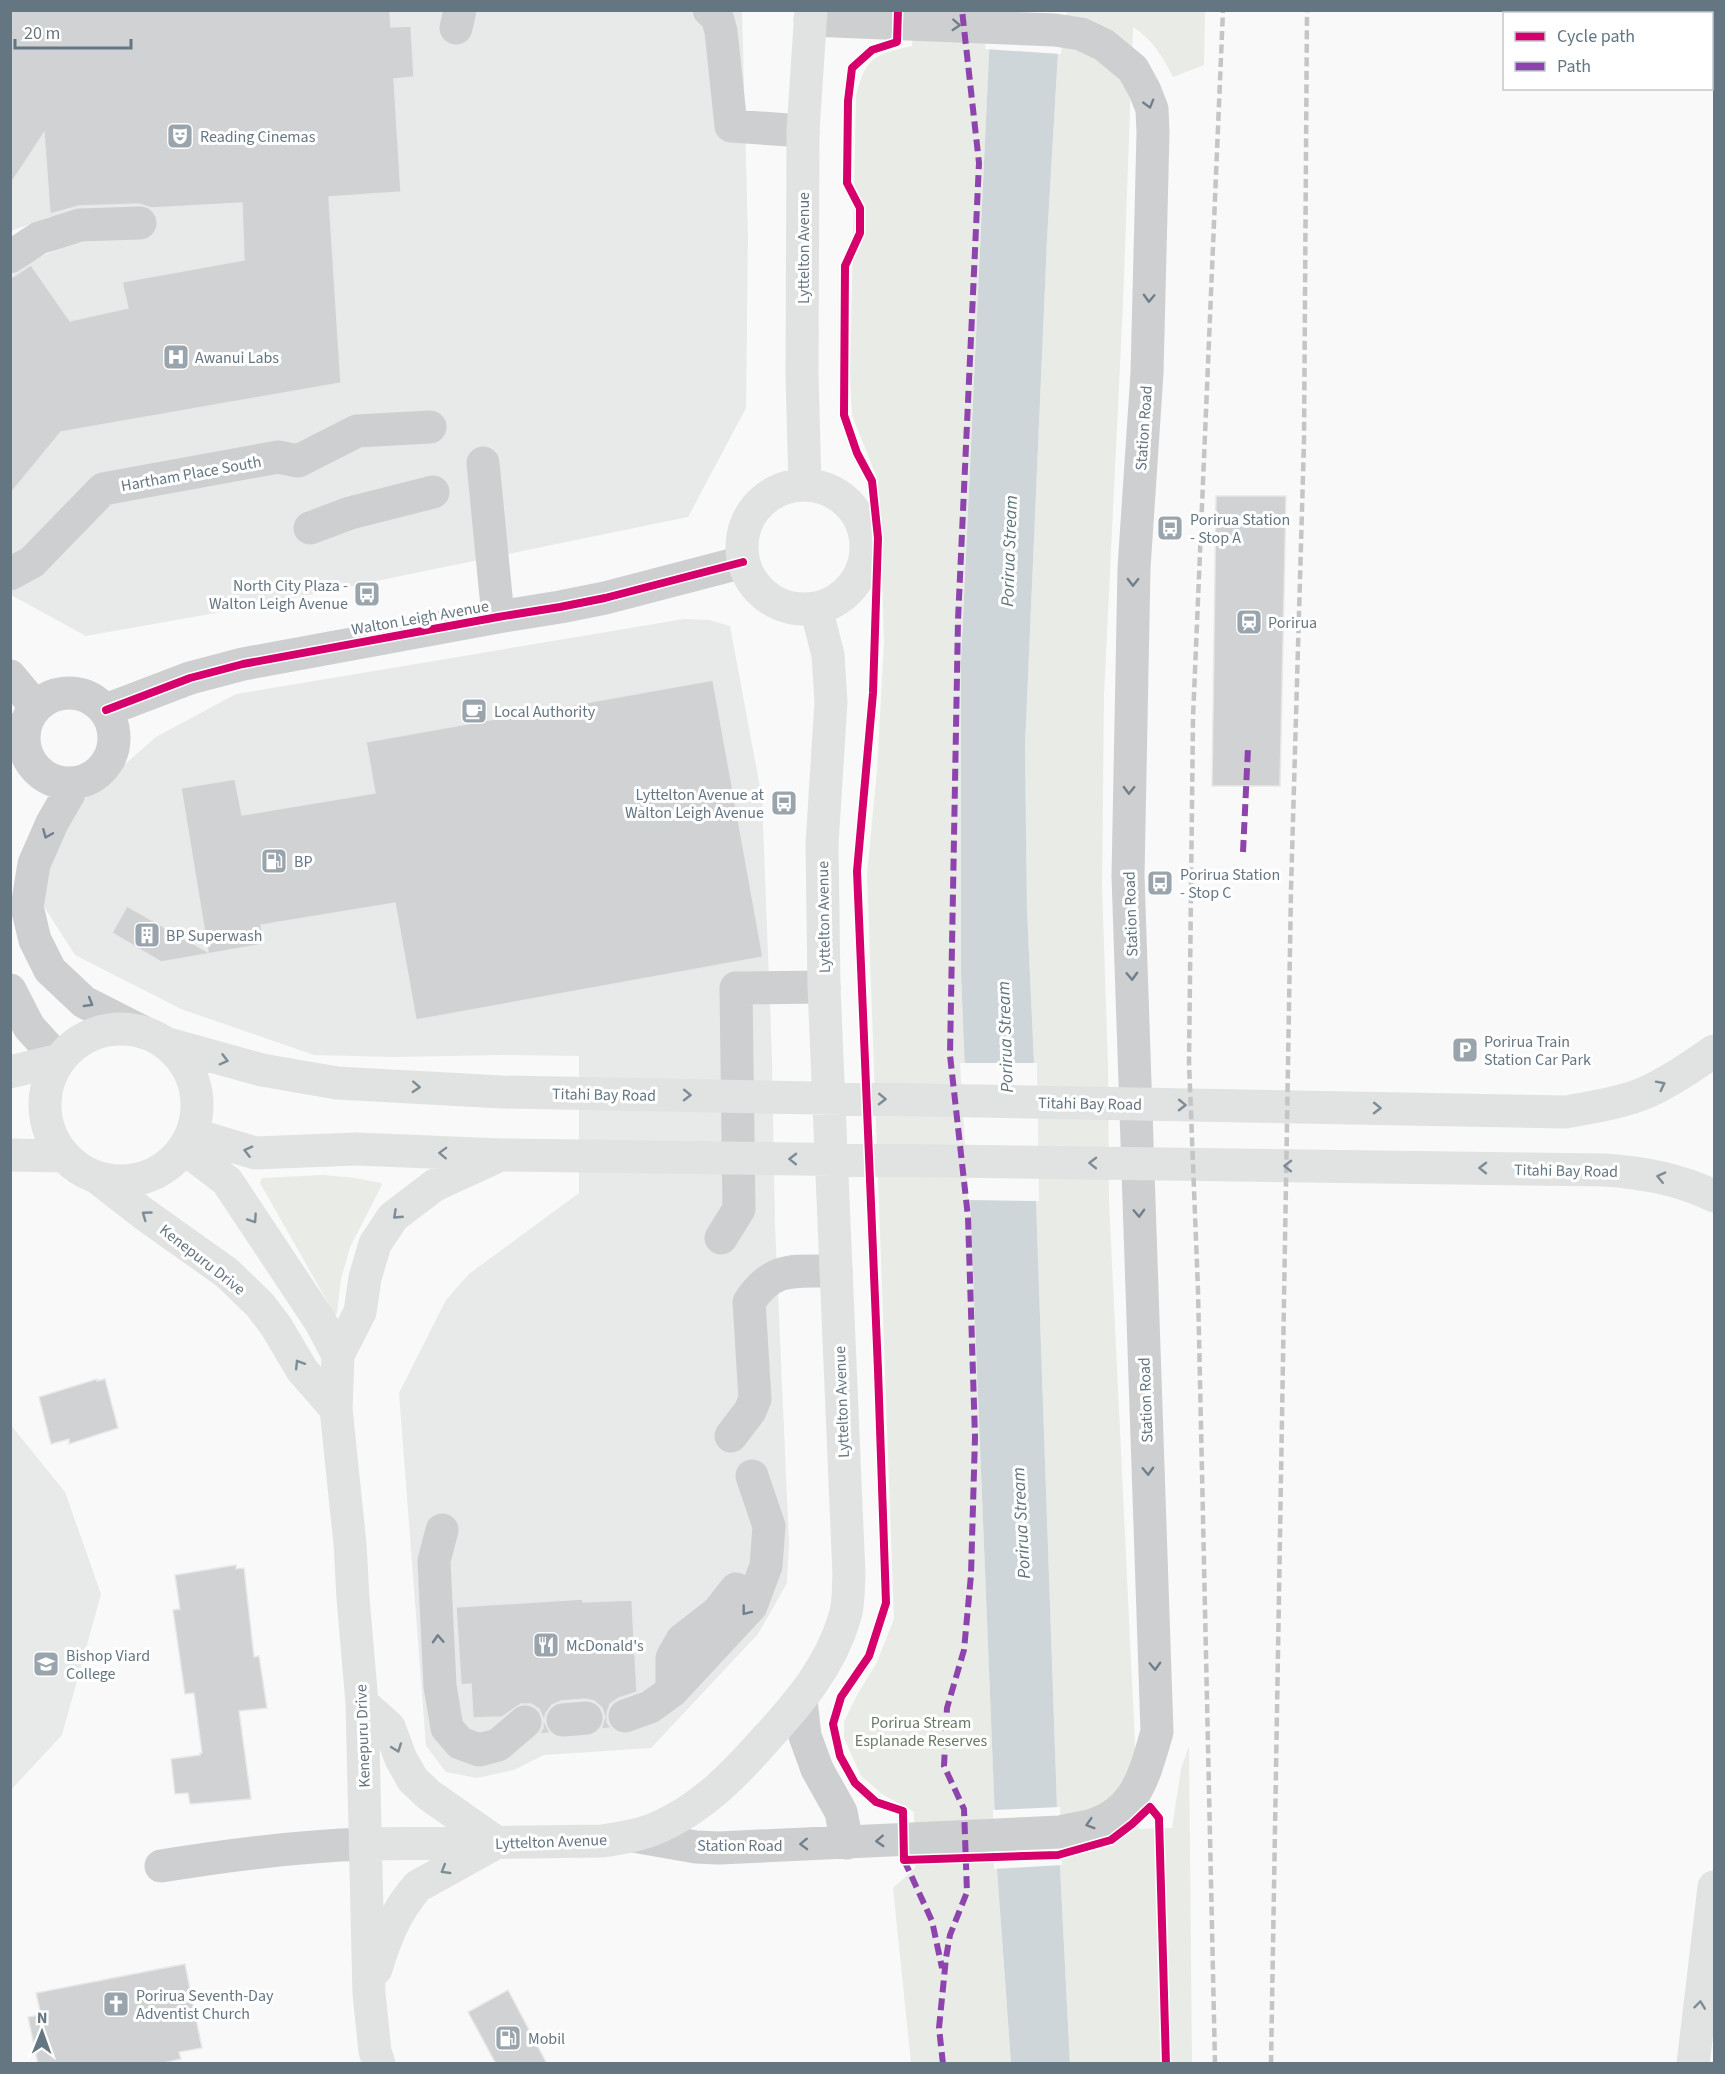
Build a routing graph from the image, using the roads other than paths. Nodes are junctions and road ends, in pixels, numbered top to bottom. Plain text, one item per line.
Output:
1 (710, 10) edge
2 (811, 15) edge
3 (803, 131) junction
4 (140, 223) dead end
5 (10, 257) edge
6 (430, 427) dead end
7 (483, 463) dead end
8 (805, 485) junction
9 (433, 492) dead end
10 (310, 528) dead end
11 (743, 562) junction
12 (10, 574) edge
13 (816, 608) junction
14 (498, 616) junction
15 (10, 676) edge
16 (36, 707) junction
17 (106, 710) junction
18 (18, 765) edge
19 (75, 783) junction
20 (824, 987) junction
21 (10, 990) edge
22 (155, 1038) junction
23 (1714, 1051) edge
24 (59, 1060) junction
25 (10, 1072) edge
26 (188, 1141) junction
27 (10, 1155) edge
28 (501, 1155) junction
29 (63, 1156) junction
30 (99, 1179) junction
31 (1714, 1196) edge
32 (721, 1238) dead end
33 (836, 1271) junction
34 (338, 1354) junction
35 (336, 1409) junction
36 (731, 1436) dead end
37 (752, 1476) dead end
38 (442, 1530) dead end
39 (801, 1700) junction
40 (362, 1703) junction
41 (625, 1716) dead end
42 (525, 1722) dead end
43 (633, 1836) junction
44 (496, 1842) junction
45 (847, 1843) junction
46 (366, 1844) junction
47 (160, 1866) dead end
48 (1714, 1887) edge
49 (369, 1994) junction
50 (379, 2064) edge
51 (1693, 2064) edge

1 - 3 street
2 - 3 main road, Lyttelton Avenue
2 -> 45 street, Station Road
3 - 8 main road, Lyttelton Avenue
4 - 5 street
6 - 12 street, Hartham Place South
7 - 14 street
8 - 11 main road
8 - 13 main road
9 - 10 street
11 - 13 main road
11 - 14 street, Walton Leigh Avenue
13 - 20 main road, Lyttelton Avenue
14 - 17 street, Walton Leigh Avenue
15 - 16 street
16 - 17 street
16 - 18 street
17 - 19 street
18 - 19 street
19 -> 22 street
20 - 32 street
20 - 33 main road, Lyttelton Avenue
21 - 24 street
22 -> 23 main road, Titahi Bay Road
22 - 24 main road
22 - 26 main road
24 - 25 main road
24 - 29 main road
28 -> 26 main road, Titahi Bay Road
26 - 30 main road
26 -> 34 main road, Kenepuru Drive
27 - 29 main road
31 -> 28 main road, Titahi Bay Road
28 -> 34 main road
29 - 30 main road
35 -> 30 main road, Kenepuru Drive
33 - 36 street
33 - 39 main road, Lyttelton Avenue
34 - 35 main road, Kenepuru Drive
35 - 40 main road, Kenepuru Drive
37 -> 41 street
42 -> 38 street
39 - 43 main road, Lyttelton Avenue
39 - 45 street
40 -> 44 main road
40 - 46 main road, Kenepuru Drive
43 - 44 main road, Lyttelton Avenue
45 -> 43 street, Station Road
44 - 46 main road, Lyttelton Avenue
44 -> 49 main road
46 - 47 street
46 - 49 main road, Kenepuru Drive
51 -> 48 main road
49 - 50 main road, Kenepuru Drive

